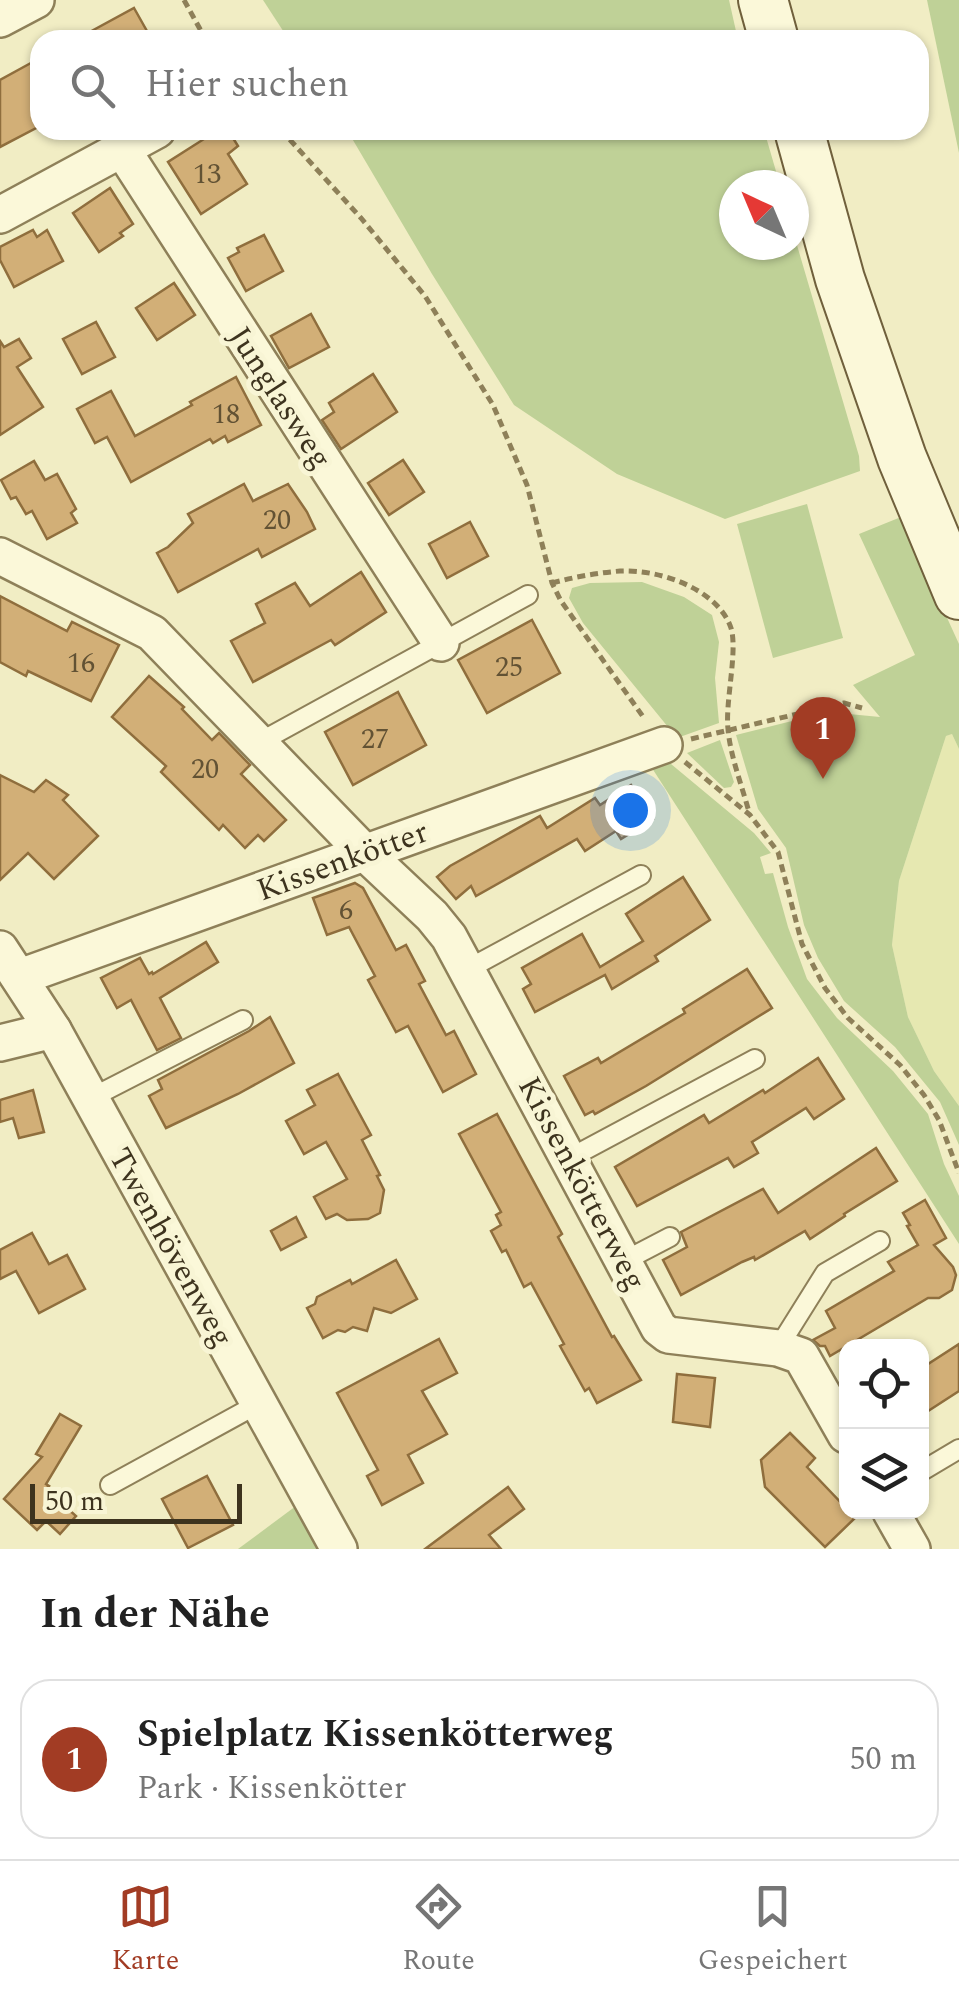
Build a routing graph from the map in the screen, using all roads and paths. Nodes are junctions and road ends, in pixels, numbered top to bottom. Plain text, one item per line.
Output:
1 (36, 0) edge
2 (184, 0) edge
3 (763, 0) edge
4 (0, 19) edge
5 (200, 30) edge
6 (771, 30) edge
7 (139, 140) edge
8 (290, 140) edge
9 (802, 140) edge
10 (122, 149) junction
11 (0, 215) edge
12 (0, 556) edge
13 (552, 583) junction
14 (528, 595) joint
15 (959, 596) edge
16 (441, 644) junction
17 (862, 708) dead end
18 (728, 730) junction
19 (260, 742) junction
20 (664, 746) junction
21 (750, 815) junction
22 (364, 852) junction
23 (642, 876) dead end
24 (10, 963) edge
25 (468, 969) junction
26 (243, 1020) dead end
27 (53, 1030) junction
28 (0, 1043) edge
29 (756, 1059) dead end
30 (90, 1098) junction
31 (570, 1158) junction
32 (959, 1173) edge
33 (670, 1237) dead end
34 (880, 1241) dead end
35 (624, 1261) junction
36 (778, 1348) junction
37 (258, 1404) junction
38 (843, 1429) edge
39 (959, 1449) edge
40 (929, 1467) edge
41 (110, 1486) dead end
42 (895, 1519) edge
43 (340, 1549) edge
44 (912, 1549) edge

1 - 4 street
2 - 5 path
3 - 6 main road
7 - 10 street
8 - 13 path
9 - 15 main road
10 - 11 street
10 - 16 street, Junglasweg
12 - 19 street, Kissenkötterweg
13 - 14 path
13 - 18 path
13 - 20 path
14 - 16 lane
16 - 19 lane
17 - 18 path
18 - 20 path
18 - 21 path
19 - 22 street, Kissenkötterweg
20 - 21 path
20 - 22 street, Kissenkötter
21 - 32 path
22 - 24 street, Kissenkötter
22 - 25 street, Kissenkötterweg
23 - 25 lane
24 - 27 street, Twenhövenweg
25 - 31 street, Kissenkötterweg
26 - 30 lane
27 - 28 street
27 - 30 street, Twenhövenweg
29 - 31 lane
30 - 37 street, Twenhövenweg
31 - 35 street, Kissenkötterweg
33 - 35 lane
34 - 36 lane
35 - 36 street, Kissenkötterweg
36 - 38 street
37 - 41 lane
37 - 43 street, Twenhövenweg
39 - 40 lane
42 - 44 street

